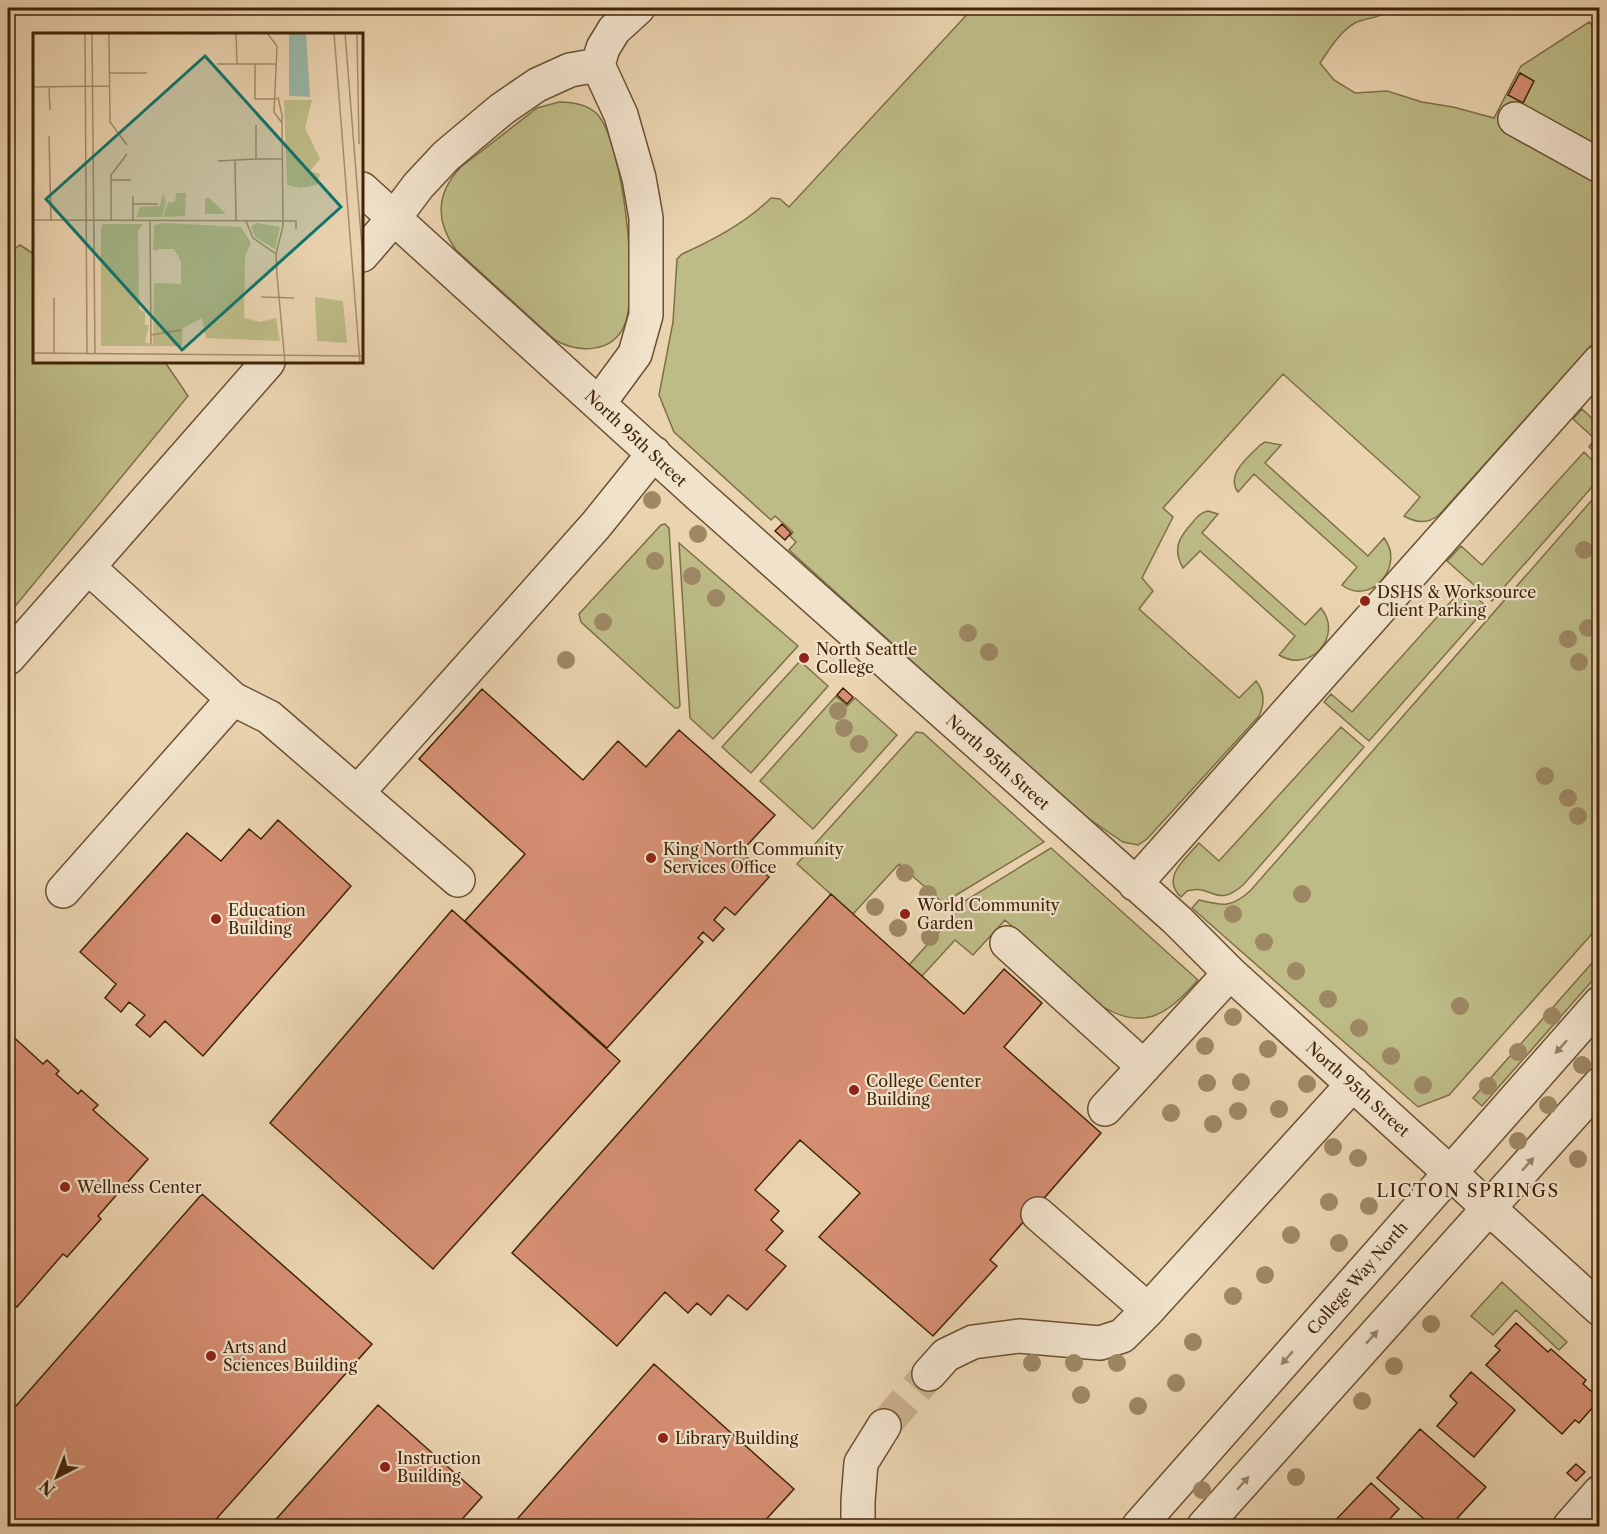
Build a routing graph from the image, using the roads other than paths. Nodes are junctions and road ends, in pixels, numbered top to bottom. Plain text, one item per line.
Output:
1 (638, 8) edge
2 (598, 65) junction
3 (1515, 119) dead end
4 (1599, 166) edge
5 (363, 190) edge
6 (394, 218) junction
7 (363, 254) edge
8 (1599, 362) edge
9 (267, 363) edge
10 (599, 403) junction
11 (654, 453) junction
12 (88, 567) junction
13 (8, 658) edge
14 (233, 699) junction
15 (357, 793) junction
16 (458, 880) dead end
17 (1135, 884) junction
18 (63, 891) dead end
19 (1007, 943) dead end
20 (1230, 973) junction
21 (1599, 1003) edge
22 (1144, 1066) junction
23 (1353, 1084) junction
24 (1599, 1084) edge
25 (1105, 1109) dead end
26 (1450, 1172) junction
27 (1489, 1207) junction
28 (1038, 1214) dead end
29 (1599, 1309) edge
30 (1148, 1310) junction
31 (929, 1374) tunnel mouth
32 (884, 1426) tunnel mouth
33 (1599, 1492) edge
34 (858, 1527) edge
35 (1139, 1527) edge
36 (1204, 1527) edge
37 (1570, 1527) edge

1 - 2 street
2 - 6 street
2 - 10 street
3 - 4 street
5 - 6 street, North 95th Street
6 - 7 street
6 - 10 street, North 95th Street
8 - 17 street
9 - 12 street
10 - 11 street, North 95th Street
11 - 15 street
11 - 17 street, North 95th Street
12 - 13 street
12 - 14 street
14 - 15 street
14 - 18 street
15 - 16 street
17 - 20 street, North 95th Street
19 - 22 street
20 - 22 street
20 - 23 street, North 95th Street
21 -> 26 street, College Way North
22 - 25 street
23 - 26 street, North 95th Street
23 - 30 street
27 -> 24 street
26 - 27 street, North 95th Street
26 -> 35 street, College Way North
27 - 29 street, North 95th Street
36 -> 27 street
28 - 30 street
30 - 31 street
32 - 34 street
33 - 37 street

